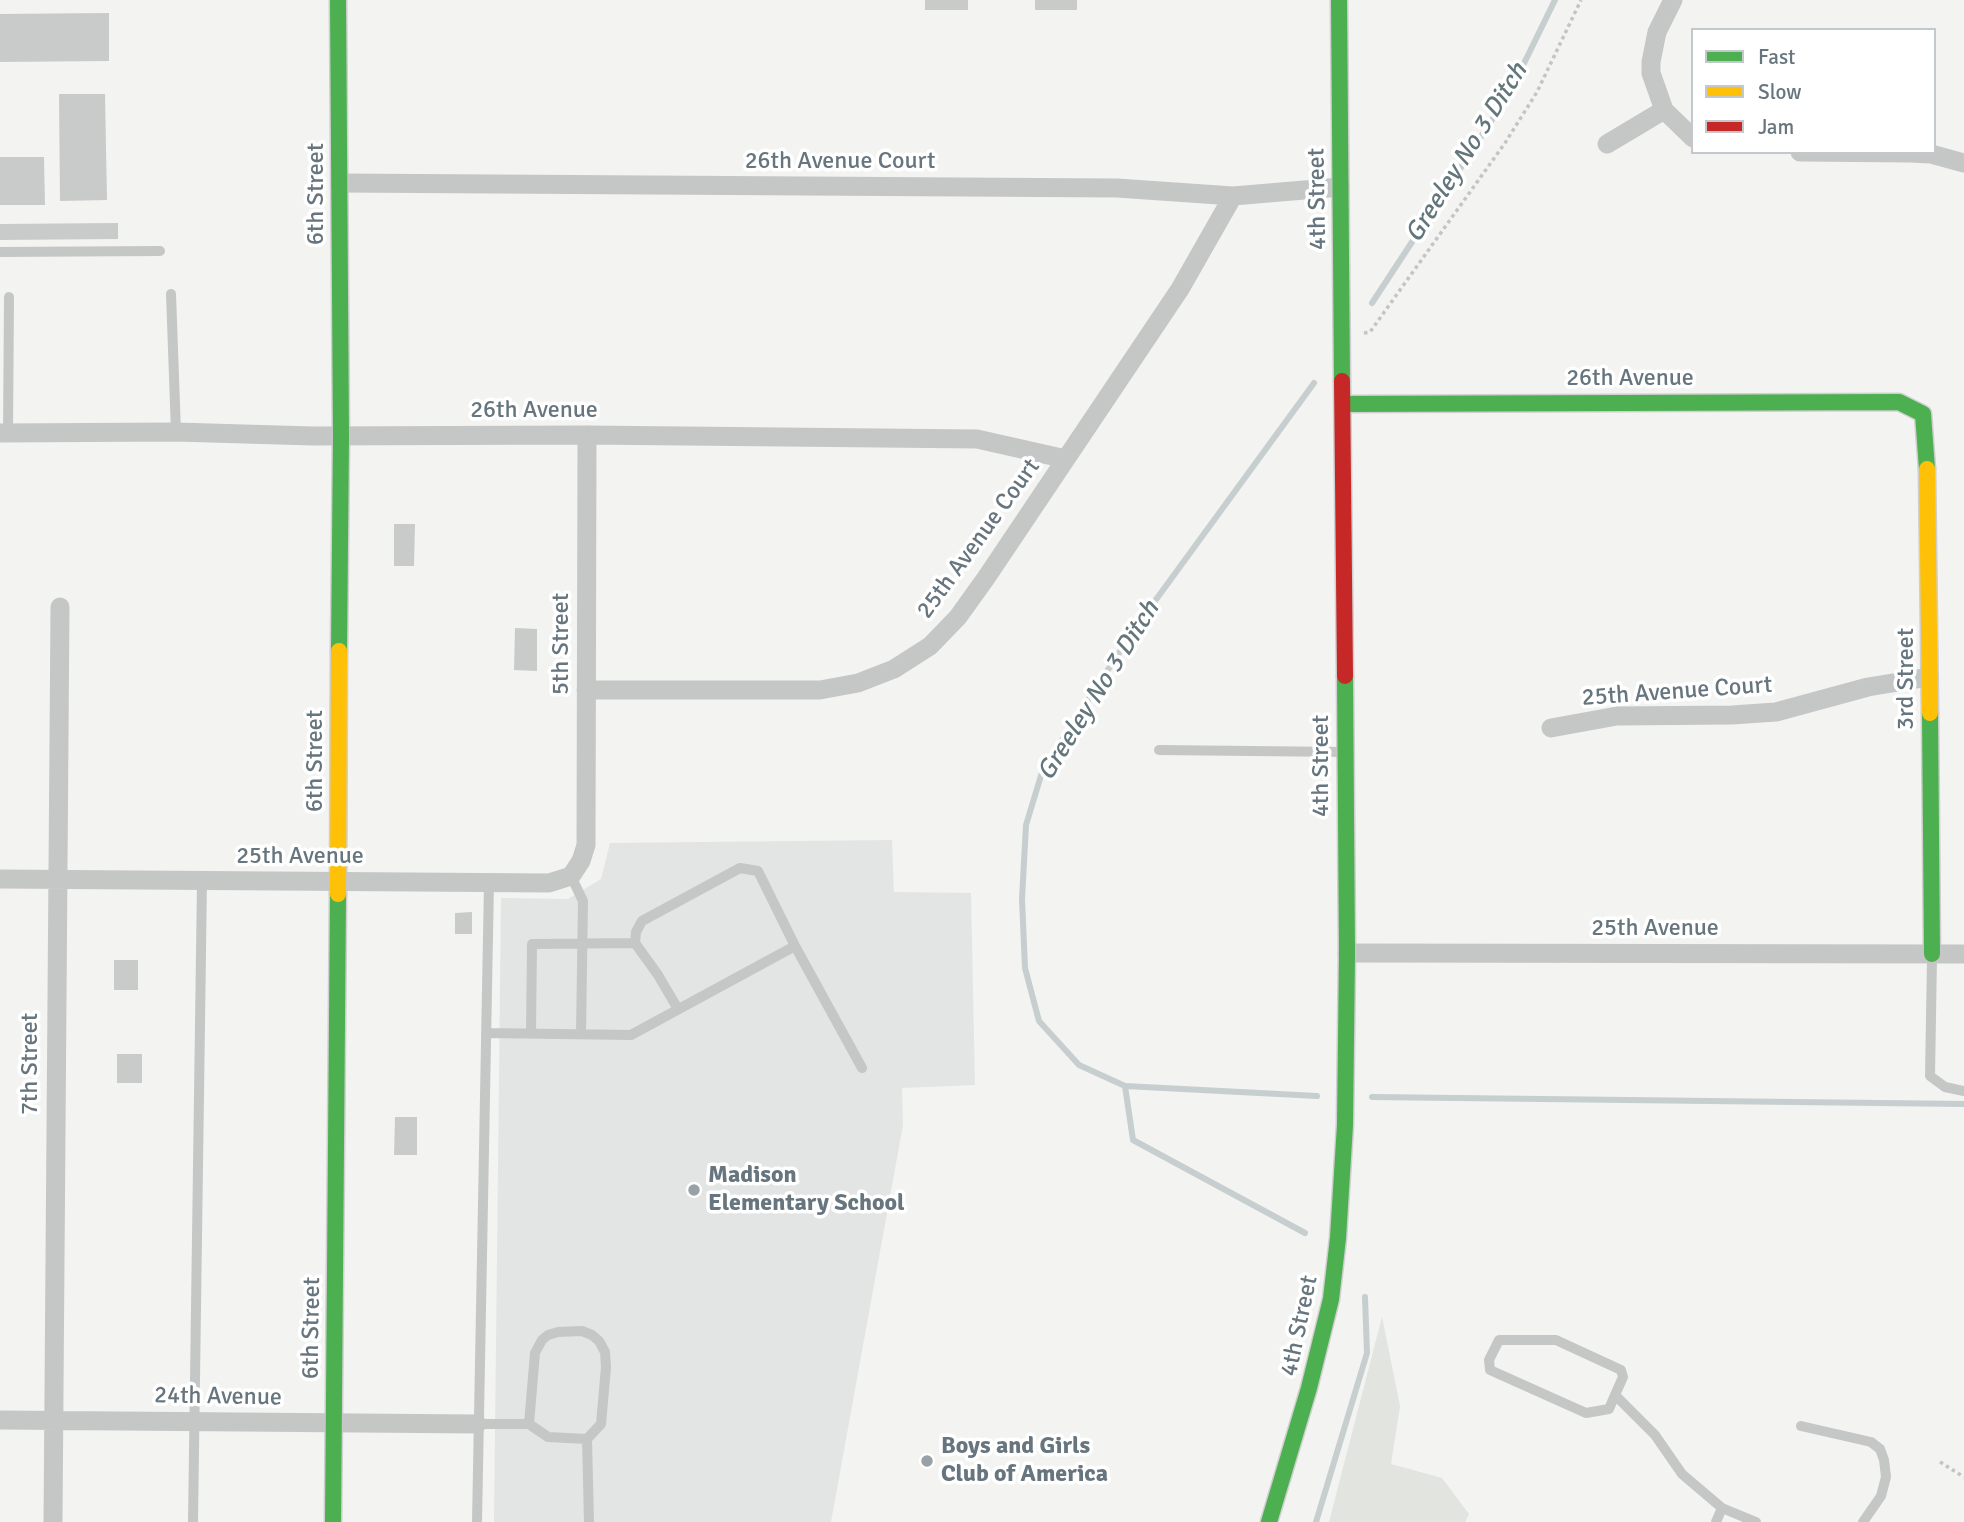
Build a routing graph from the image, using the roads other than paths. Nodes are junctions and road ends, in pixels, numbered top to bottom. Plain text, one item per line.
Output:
1 (338, 0) edge
2 (1339, 0) edge
3 (1673, 0) edge
4 (1664, 110) junction
5 (1691, 136) edge
6 (1608, 144) dead end
7 (1931, 154) edge
8 (1964, 163) edge
9 (340, 183) junction
10 (1340, 187) junction
11 (1233, 196) junction
12 (160, 251) dead end
13 (0, 252) edge
14 (171, 294) dead end
15 (9, 297) dead end
16 (1343, 404) junction
17 (1915, 410) joint
18 (176, 432) junction
19 (4, 433) edge
20 (587, 435) junction
21 (341, 436) junction
22 (1066, 459) junction
23 (60, 607) dead end
24 (1929, 677) junction
25 (586, 690) junction
26 (1551, 728) dead end
27 (1159, 750) dead end
28 (1344, 752) junction
29 (571, 876) junction
30 (0, 879) edge
31 (57, 880) junction
32 (202, 881) junction
33 (339, 882) junction
34 (489, 883) junction
35 (582, 943) junction
36 (635, 943) junction
37 (795, 946) junction
38 (1347, 953) junction
39 (1933, 954) junction
40 (1964, 954) edge
41 (678, 1010) junction
42 (486, 1033) junction
43 (531, 1034) junction
44 (581, 1034) junction
45 (862, 1068) dead end
46 (1964, 1091) edge
47 (1615, 1395) junction
48 (0, 1420) edge
49 (54, 1420) junction
50 (194, 1422) junction
51 (334, 1423) junction
52 (477, 1424) junction
53 (529, 1424) junction
54 (1801, 1426) dead end
55 (587, 1439) junction
56 (1722, 1508) junction
57 (53, 1522) edge
58 (193, 1522) edge
59 (333, 1522) edge
60 (477, 1522) edge
61 (589, 1522) edge
62 (1269, 1522) edge
63 (1716, 1522) edge
64 (1756, 1522) edge
65 (1863, 1522) edge

1 - 9 street, 6th Street
2 - 10 street, 4th Street
3 - 4 street
4 - 5 street
4 - 6 street
7 - 8 street
9 - 11 street, 26th Avenue Court
9 - 21 street, 6th Street
10 - 11 street, 26th Avenue Court
10 - 16 street, 4th Street
11 - 22 street, 25th Avenue Court
12 - 13 lane
14 - 18 lane
15 - 19 lane
16 - 17 street, 26th Avenue
16 - 28 street, 4th Street
17 - 24 street, 3rd Street
18 - 19 street, 26th Avenue
18 - 21 street, 26th Avenue
20 - 21 street, 26th Avenue
20 - 22 street, 26th Avenue
20 - 25 street, 5th Street
21 - 33 street, 6th Street
22 - 25 street, 25th Avenue Court
23 - 31 street, 7th Street
24 - 26 street, 25th Avenue Court
24 - 39 street, 3rd Street
25 - 29 street, 5th Street
27 - 28 lane
28 - 38 street, 4th Street
29 - 34 street, 25th Avenue
29 - 35 lane
30 - 31 street, 25th Avenue
31 - 32 street, 25th Avenue
31 - 49 street, 7th Street
32 - 33 street, 25th Avenue
32 - 50 lane
33 - 34 street, 25th Avenue
33 - 51 street, 6th Street
34 - 42 lane
35 - 36 lane
35 - 43 lane
35 - 44 lane
36 - 37 lane
36 - 41 lane
37 - 41 lane
37 - 45 lane
38 - 39 street, 25th Avenue
38 - 62 street, 4th Street
39 - 40 street, 25th Avenue
39 - 46 lane
41 - 44 lane
42 - 43 lane
42 - 52 lane
43 - 44 lane
47 - 47 lane
47 - 56 lane
48 - 49 street, 24th Avenue
49 - 50 street, 24th Avenue
49 - 57 street, 7th Street
50 - 51 street, 24th Avenue
50 - 58 lane
51 - 52 street, 24th Avenue
51 - 59 street, 6th Street
52 - 53 lane
52 - 60 lane
53 - 55 lane
53 - 55 lane
54 - 65 lane
55 - 61 lane
56 - 63 lane
56 - 64 lane

